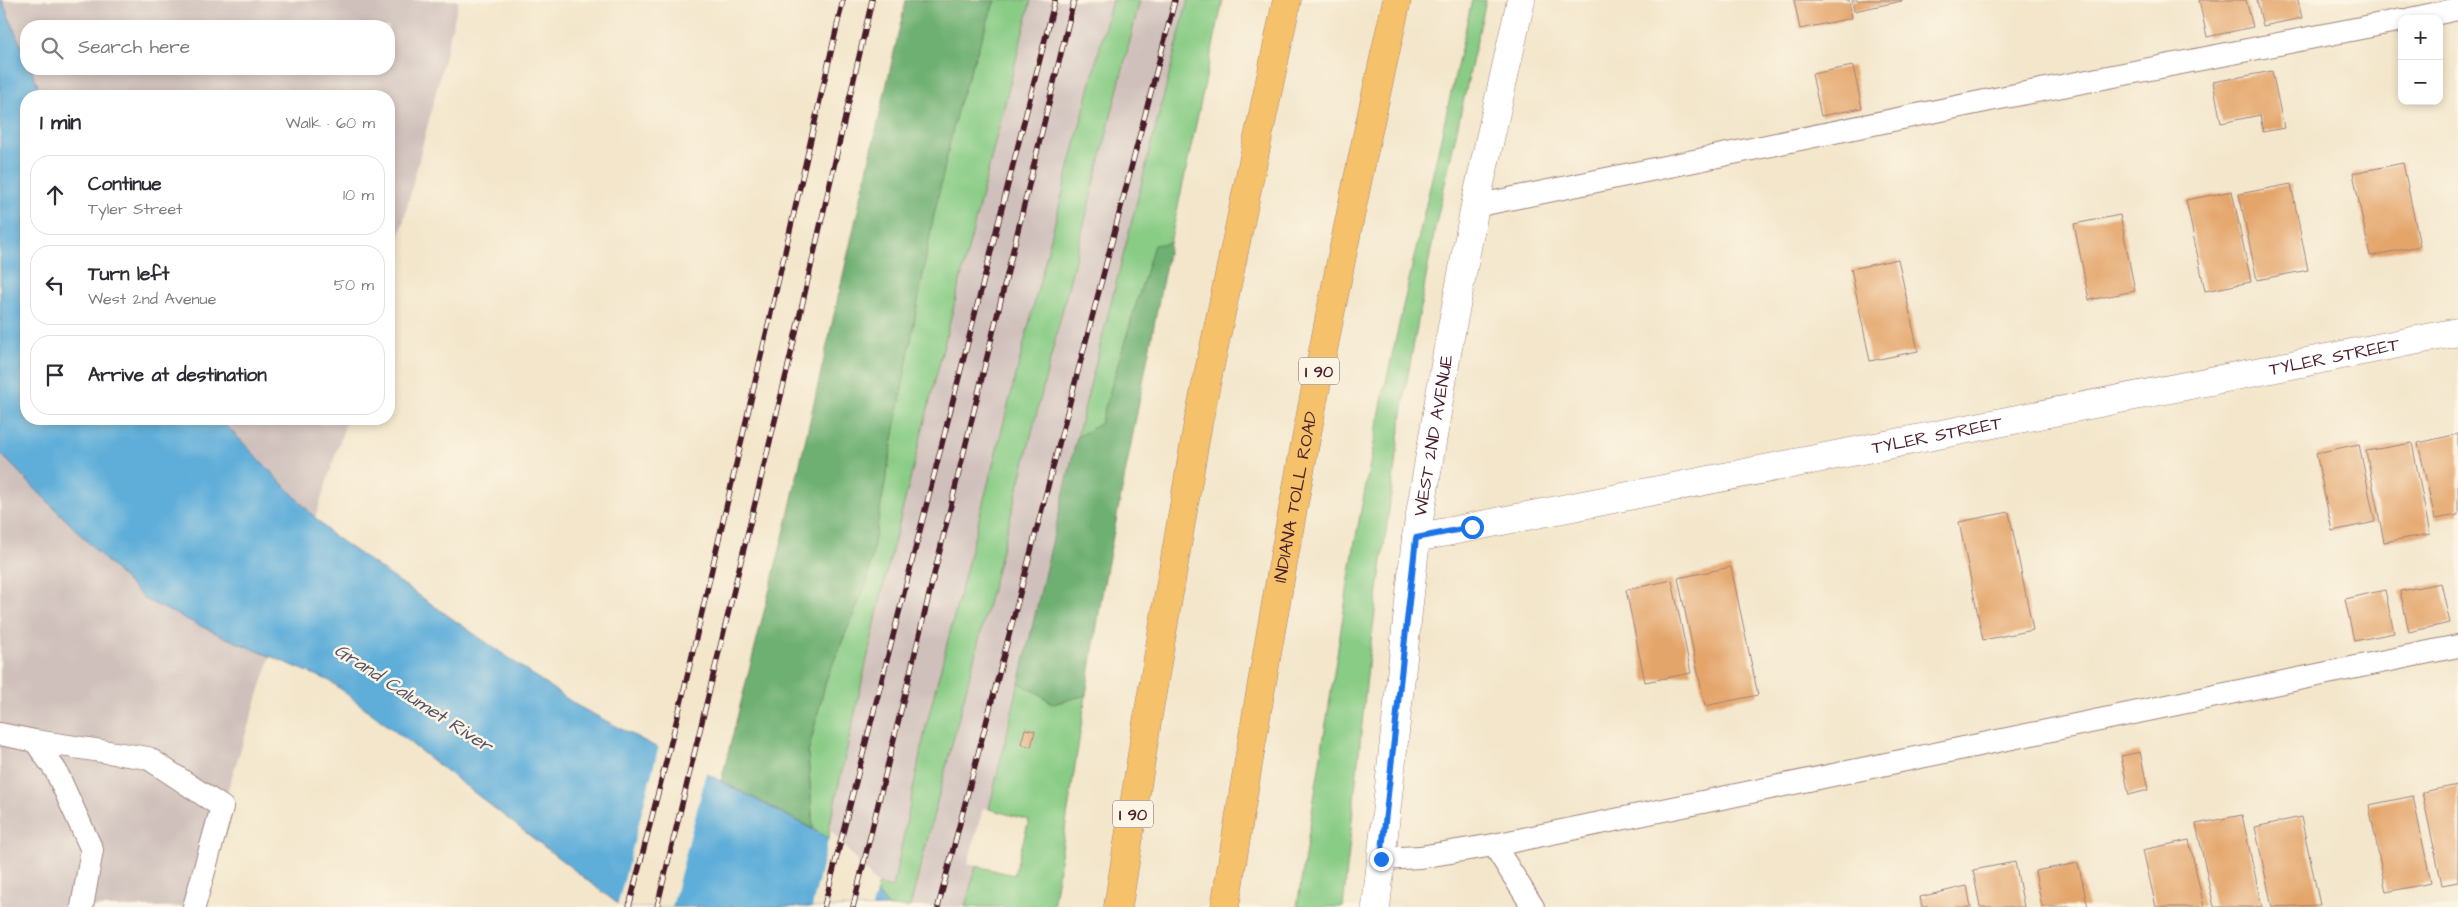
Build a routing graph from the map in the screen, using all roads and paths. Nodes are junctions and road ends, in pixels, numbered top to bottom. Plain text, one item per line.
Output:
1 (1287, 0) edge
2 (1397, 0) edge
3 (1521, 0) edge
4 (2458, 9) edge
5 (2429, 15) edge
6 (2398, 21) edge
7 (1475, 206) junction
8 (2458, 332) edge
9 (1416, 538) junction
10 (2458, 646) edge
11 (0, 734) edge
12 (36, 741) junction
13 (1494, 845) junction
14 (1381, 859) junction
15 (82, 907) edge
16 (194, 907) edge
17 (1118, 907) edge
18 (1225, 907) edge
19 (1376, 907) edge
20 (1533, 907) edge

1 - 17 highway, I 90
2 - 18 highway, INDIANA TOLL ROAD / I 90
3 - 7 street, WEST 2ND AVENUE
4 - 5 lane
6 - 7 lane
7 - 9 street, WEST 2ND AVENUE
8 - 9 street, TYLER STREET
9 - 14 street, WEST 2ND AVENUE
10 - 13 lane
11 - 12 lane
12 - 15 lane
12 - 16 lane
13 - 14 lane
13 - 20 lane
14 - 19 street, WEST 2ND AVENUE

